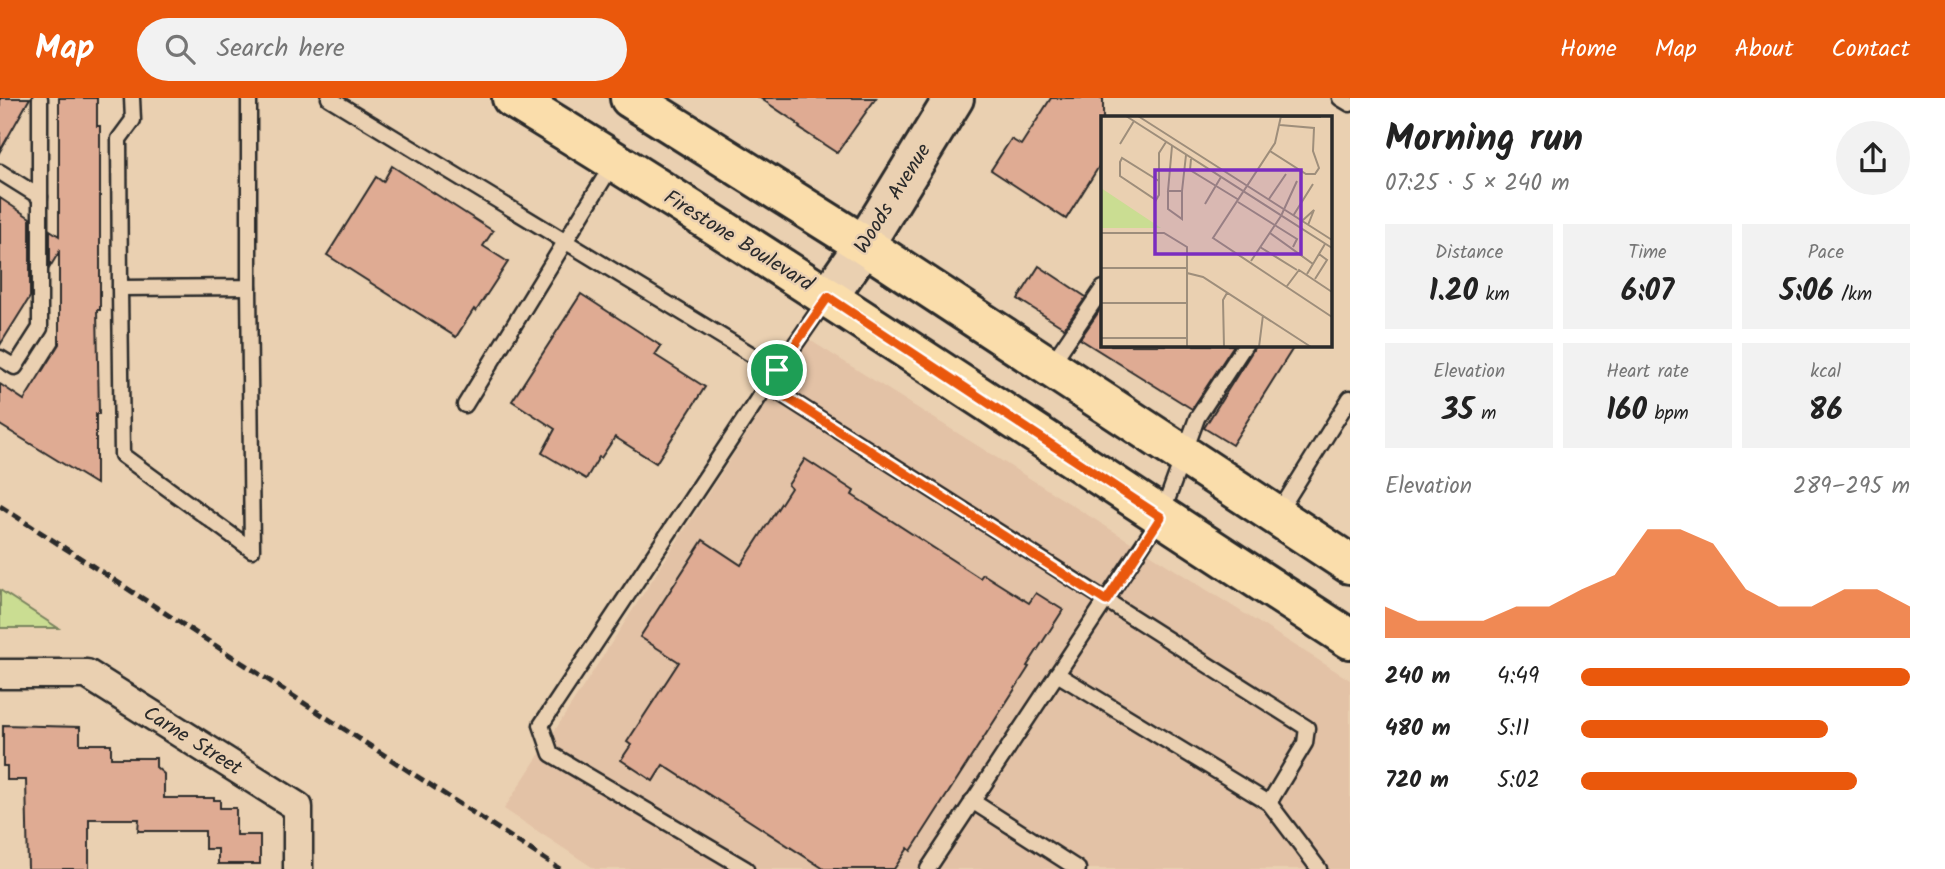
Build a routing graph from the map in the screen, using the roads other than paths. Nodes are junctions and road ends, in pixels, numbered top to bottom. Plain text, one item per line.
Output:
1 (40, 98) edge
2 (132, 98) edge
3 (249, 98) edge
4 (329, 98) edge
5 (512, 98) edge
6 (630, 98) edge
7 (954, 98) edge
8 (1340, 98) edge
9 (1350, 104) edge
10 (614, 162) junction
11 (0, 172) edge
12 (40, 197) junction
13 (565, 241) junction
14 (864, 245) junction
15 (249, 287) junction
16 (120, 288) junction
17 (1101, 291) edge
18 (828, 297) junction
19 (1244, 346) edge
20 (0, 358) edge
21 (1051, 366) junction
22 (777, 370) junction
23 (767, 385) junction
24 (1350, 398) edge
25 (465, 405) dead end
26 (1184, 457) junction
27 (1276, 516) junction
28 (1161, 517) junction
29 (1350, 564) edge
30 (1106, 601) junction
31 (1350, 639) edge
32 (0, 674) edge
33 (1057, 674) junction
34 (972, 802) junction
35 (1269, 803) junction
36 (298, 869) edge
37 (746, 869) edge
38 (928, 869) edge
39 (1078, 869) edge
40 (1319, 869) edge

1 - 12 lane
2 - 16 lane
3 - 15 lane
4 - 13 lane
5 - 10 main road, Firestone Boulevard
6 - 14 main road
7 - 14 street, Woods Avenue
8 - 9 lane
10 - 13 lane
10 - 18 main road, Firestone Boulevard
11 - 12 lane
12 - 20 lane
13 - 22 lane
13 - 25 lane
14 - 18 street, Woods Avenue
14 - 21 main road
15 - 16 lane
15 - 16 lane
17 - 21 lane
18 - 22 lane
18 - 28 main road, Firestone Boulevard
19 - 26 lane
21 - 26 main road
22 - 23 lane
23 - 30 lane
23 - 37 lane
24 - 27 lane
26 - 27 main road
26 - 28 lane
27 - 29 main road
28 - 30 lane
28 - 31 main road, Firestone Boulevard
30 - 33 lane
30 - 35 lane
32 - 36 street, Carne Street
33 - 34 lane
33 - 35 lane
34 - 38 lane
34 - 39 lane
35 - 40 lane

